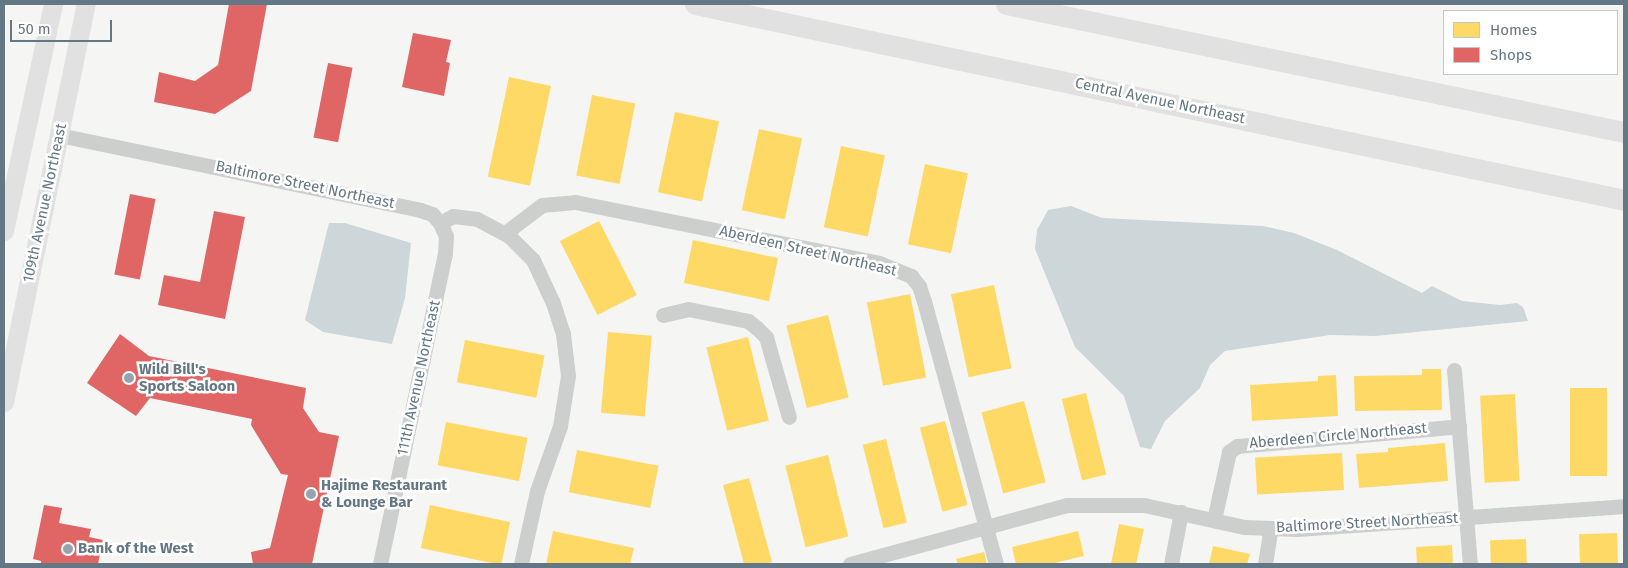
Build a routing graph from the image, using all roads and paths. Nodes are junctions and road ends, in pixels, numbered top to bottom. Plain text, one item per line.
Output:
1 (53, 4) edge
2 (86, 4) edge
3 (695, 4) edge
4 (1006, 4) edge
5 (1624, 132) edge
6 (59, 135) junction
7 (1624, 200) edge
8 (440, 223) junction
9 (4, 231) edge
10 (505, 233) junction
11 (663, 315) dead end
12 (1454, 370) dead end
13 (4, 402) edge
14 (789, 417) dead end
15 (1459, 426) junction
16 (1624, 506) edge
17 (1181, 512) junction
18 (1466, 517) junction
19 (1214, 520) junction
20 (986, 527) junction
21 (1271, 528) junction
22 (380, 564) edge
23 (521, 564) edge
24 (850, 564) edge
25 (996, 564) edge
26 (1171, 564) edge
27 (1264, 564) edge
28 (1470, 564) edge

1 - 9 main road
2 - 6 main road, 109th Avenue Northeast
3 - 7 highway, Central Avenue Northeast
4 - 5 highway
6 - 8 street, Baltimore Street Northeast
6 - 13 main road, 109th Avenue Northeast
8 - 10 street
8 - 22 street, 111th Avenue Northeast
10 - 20 street, Aberdeen Street Northeast
10 - 23 street
11 - 14 street
12 - 15 street
15 - 18 street
15 - 19 street, Aberdeen Circle Northeast
16 - 18 street, Baltimore Street Northeast
17 - 19 street, Baltimore Street Northeast
17 - 20 street, Baltimore Street Northeast
17 - 26 street
18 - 21 street, Baltimore Street Northeast
18 - 28 street
19 - 21 street, Baltimore Street Northeast
20 - 24 street, Baltimore Street Northeast
20 - 25 street, Aberdeen Street Northeast
21 - 27 street

